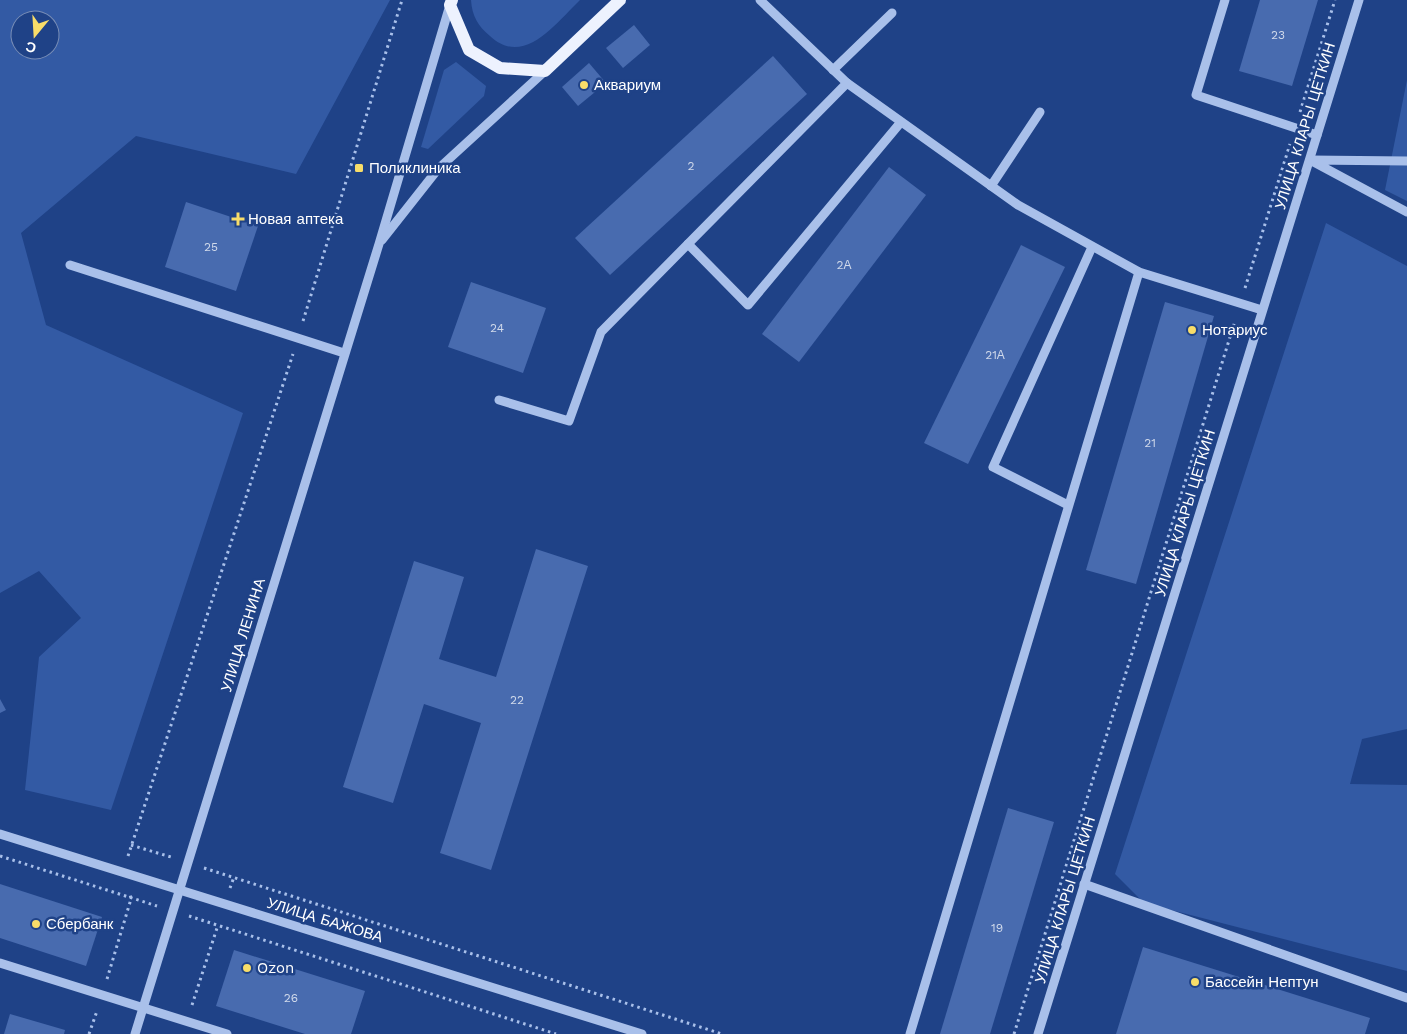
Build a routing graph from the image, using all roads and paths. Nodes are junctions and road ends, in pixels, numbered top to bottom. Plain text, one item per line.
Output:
1 (402, 0) edge
2 (620, 0) edge
3 (760, 0) edge
4 (1225, 0) edge
5 (1335, 0) edge
6 (1359, 0) edge
7 (451, 3) edge
8 (892, 13) dead end
9 (834, 70) junction
10 (545, 71) junction
11 (847, 83) junction
12 (1040, 112) dead end
13 (902, 122) junction
14 (1295, 128) junction
15 (1317, 135) junction
16 (1310, 160) junction
17 (1407, 161) edge
18 (991, 186) junction
19 (1407, 212) edge
20 (379, 244) junction
21 (688, 244) junction
22 (1092, 247) junction
23 (70, 265) dead end
24 (1139, 272) junction
25 (1241, 304) junction
26 (1262, 310) junction
27 (298, 338) junction
28 (344, 353) junction
29 (499, 400) dead end
30 (1068, 505) junction
31 (0, 834) edge
32 (132, 845) junction
33 (0, 856) edge
34 (188, 863) junction
35 (124, 873) junction
36 (234, 877) junction
37 (1084, 884) junction
38 (179, 890) junction
39 (131, 899) junction
40 (225, 903) junction
41 (173, 910) junction
42 (218, 925) junction
43 (0, 963) edge
44 (102, 995) junction
45 (1407, 998) edge
46 (142, 1008) junction
47 (186, 1022) junction
48 (89, 1034) edge
49 (135, 1034) edge
50 (227, 1034) edge
51 (556, 1034) edge
52 (642, 1034) edge
53 (722, 1034) edge
54 (910, 1034) edge
55 (1014, 1034) edge
56 (1038, 1034) edge

1 - 27 path
2 - 10 main road
3 - 9 street
4 - 14 street
5 - 14 path
6 - 15 street, УЛИЦА КЛАРЫ ЦЕТКИН
7 - 10 main road
7 - 20 street, УЛИЦА ЛЕНИНА
8 - 9 street
9 - 11 street
10 - 20 street
11 - 13 street
11 - 21 street
12 - 18 street
13 - 18 street
13 - 21 street
14 - 15 street
14 - 25 path
15 - 16 street, УЛИЦА КЛАРЫ ЦЕТКИН
16 - 17 street
16 - 19 street
16 - 26 street, УЛИЦА КЛАРЫ ЦЕТКИН
18 - 22 street
20 - 28 street, УЛИЦА ЛЕНИНА
21 - 29 street
22 - 24 street
22 - 30 street
23 - 27 street
24 - 25 street
24 - 30 street
25 - 26 street
25 - 55 path
26 - 37 street, УЛИЦА КЛАРЫ ЦЕТКИН
27 - 28 street
27 - 32 path
28 - 34 street, УЛИЦА ЛЕНИНА
30 - 54 street
31 - 35 street, УЛИЦА БАЖОВА
32 - 34 path
32 - 35 path
33 - 39 path
34 - 36 path
34 - 38 street, УЛИЦА ЛЕНИНА
35 - 38 street, УЛИЦА БАЖОВА
35 - 39 path
36 - 40 path
36 - 53 path
37 - 45 street
37 - 56 street, УЛИЦА КЛАРЫ ЦЕТКИН
38 - 40 street, УЛИЦА БАЖОВА
38 - 41 street, УЛИЦА ЛЕНИНА
39 - 41 path
39 - 44 path
40 - 42 path
40 - 52 street, УЛИЦА БАЖОВА
41 - 42 path
41 - 46 street, УЛИЦА ЛЕНИНА
42 - 47 path
42 - 51 path
43 - 44 street
44 - 46 street
44 - 48 path
46 - 47 street
46 - 49 street, УЛИЦА ЛЕНИНА
47 - 50 street

